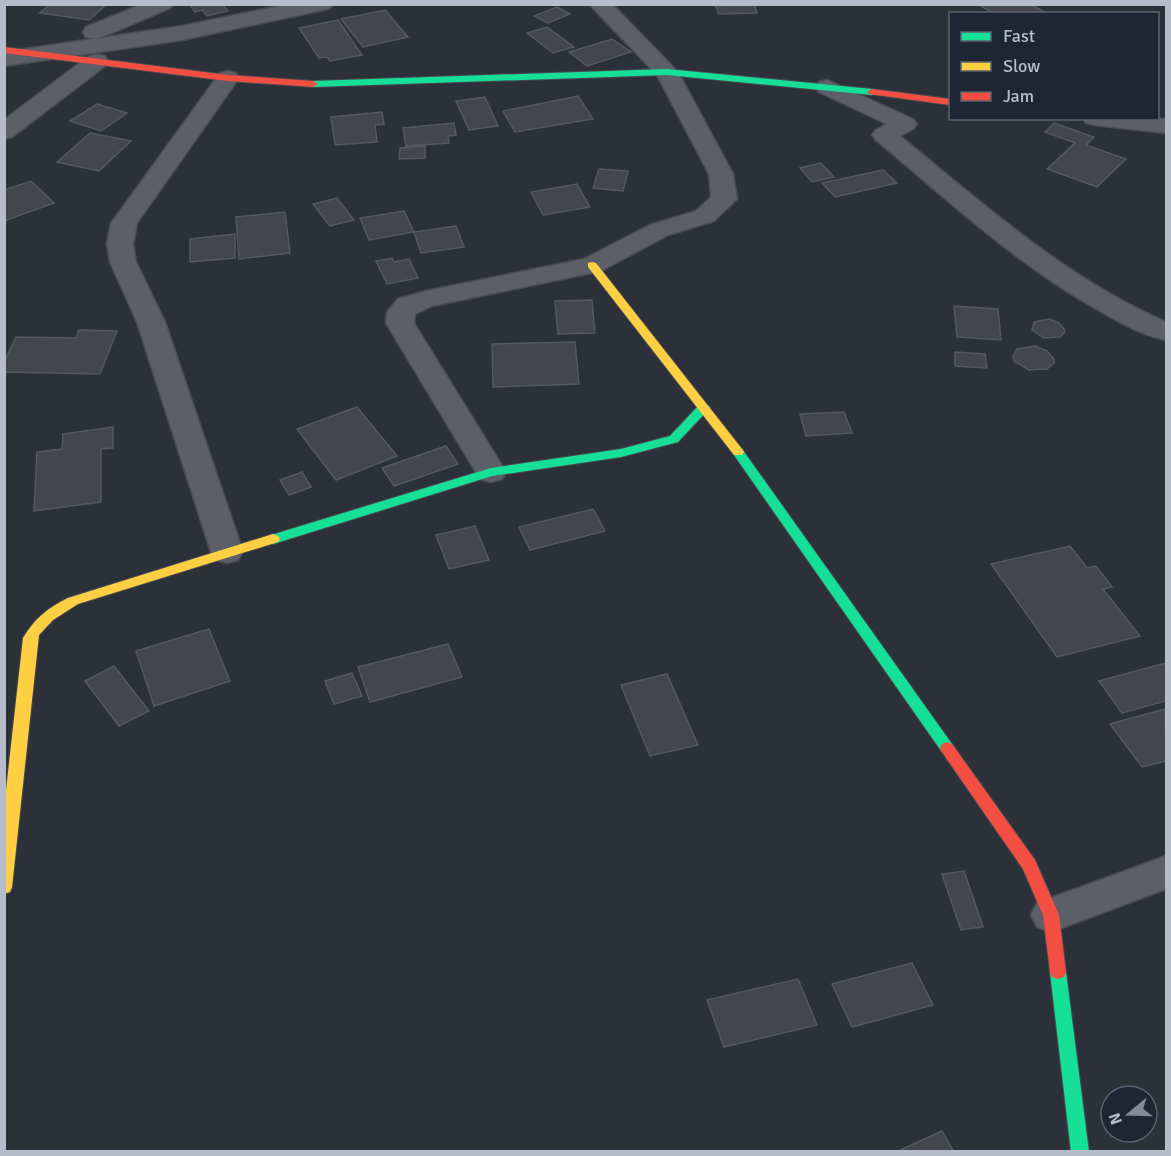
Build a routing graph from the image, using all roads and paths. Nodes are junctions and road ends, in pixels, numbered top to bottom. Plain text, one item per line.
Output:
1 (163, 4) edge
2 (323, 4) edge
3 (599, 4) edge
4 (4, 50) edge
5 (32, 53) junction
6 (4, 59) edge
7 (96, 61) junction
8 (667, 72) junction
9 (228, 78) junction
10 (827, 87) junction
11 (949, 102) edge
12 (1112, 120) edge
13 (1167, 126) edge
14 (4, 132) edge
15 (592, 265) junction
16 (1167, 332) edge
17 (704, 407) junction
18 (491, 472) junction
19 (227, 552) junction
20 (1167, 872) edge
21 (4, 887) edge
22 (1052, 915) junction
23 (1080, 1152) edge

1 - 5 street
2 - 5 street
3 - 8 street
4 - 5 street
5 - 6 street
5 - 7 street
7 - 9 street
7 - 14 street
8 - 9 street
8 - 10 street
8 - 15 street
9 - 19 street
10 - 11 street
10 - 16 street
12 - 13 street
15 - 17 street
15 - 18 street
17 - 18 street
17 - 22 street
18 - 19 street
19 - 21 street
20 - 22 street
22 - 23 street

